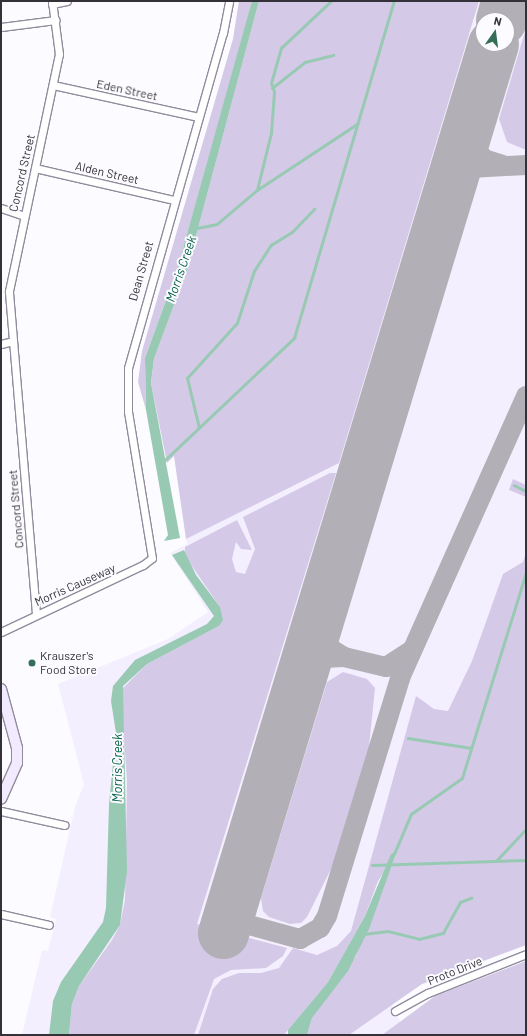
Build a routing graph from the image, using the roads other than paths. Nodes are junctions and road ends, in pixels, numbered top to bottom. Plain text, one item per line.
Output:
1 (68, 1) edge
2 (229, 1) edge
3 (52, 2) edge
4 (56, 20) junction
5 (1, 27) edge
6 (53, 86) junction
7 (198, 117) junction
8 (35, 168) junction
9 (174, 200) junction
10 (1, 208) edge
11 (24, 216) junction
12 (13, 340) junction
13 (1, 344) edge
14 (153, 553) joint
15 (36, 614) junction
16 (1, 632) edge
17 (1, 689) edge
18 (1, 799) edge
19 (1, 811) edge
20 (64, 825) dead end
21 (1, 914) edge
22 (49, 925) dead end
23 (526, 954) edge
24 (395, 1011) dead end

1 - 3 street
2 - 7 street, Dean Street
3 - 4 street, Concord Street
4 - 5 street
4 - 6 street, Concord Street
6 - 7 street, Eden Street
6 - 8 street, Concord Street
7 - 9 street, Dean Street
8 - 9 street, Alden Street
8 - 11 street, Concord Street
9 - 14 street, Dean Street
10 - 11 street
11 - 12 street, Concord Street
12 - 13 street
12 - 15 street, Concord Street
14 - 15 street, Morris Causeway
15 - 16 street, Morris Causeway
17 - 18 main road
19 - 20 street
21 - 22 street
23 - 24 street, Proto Drive

